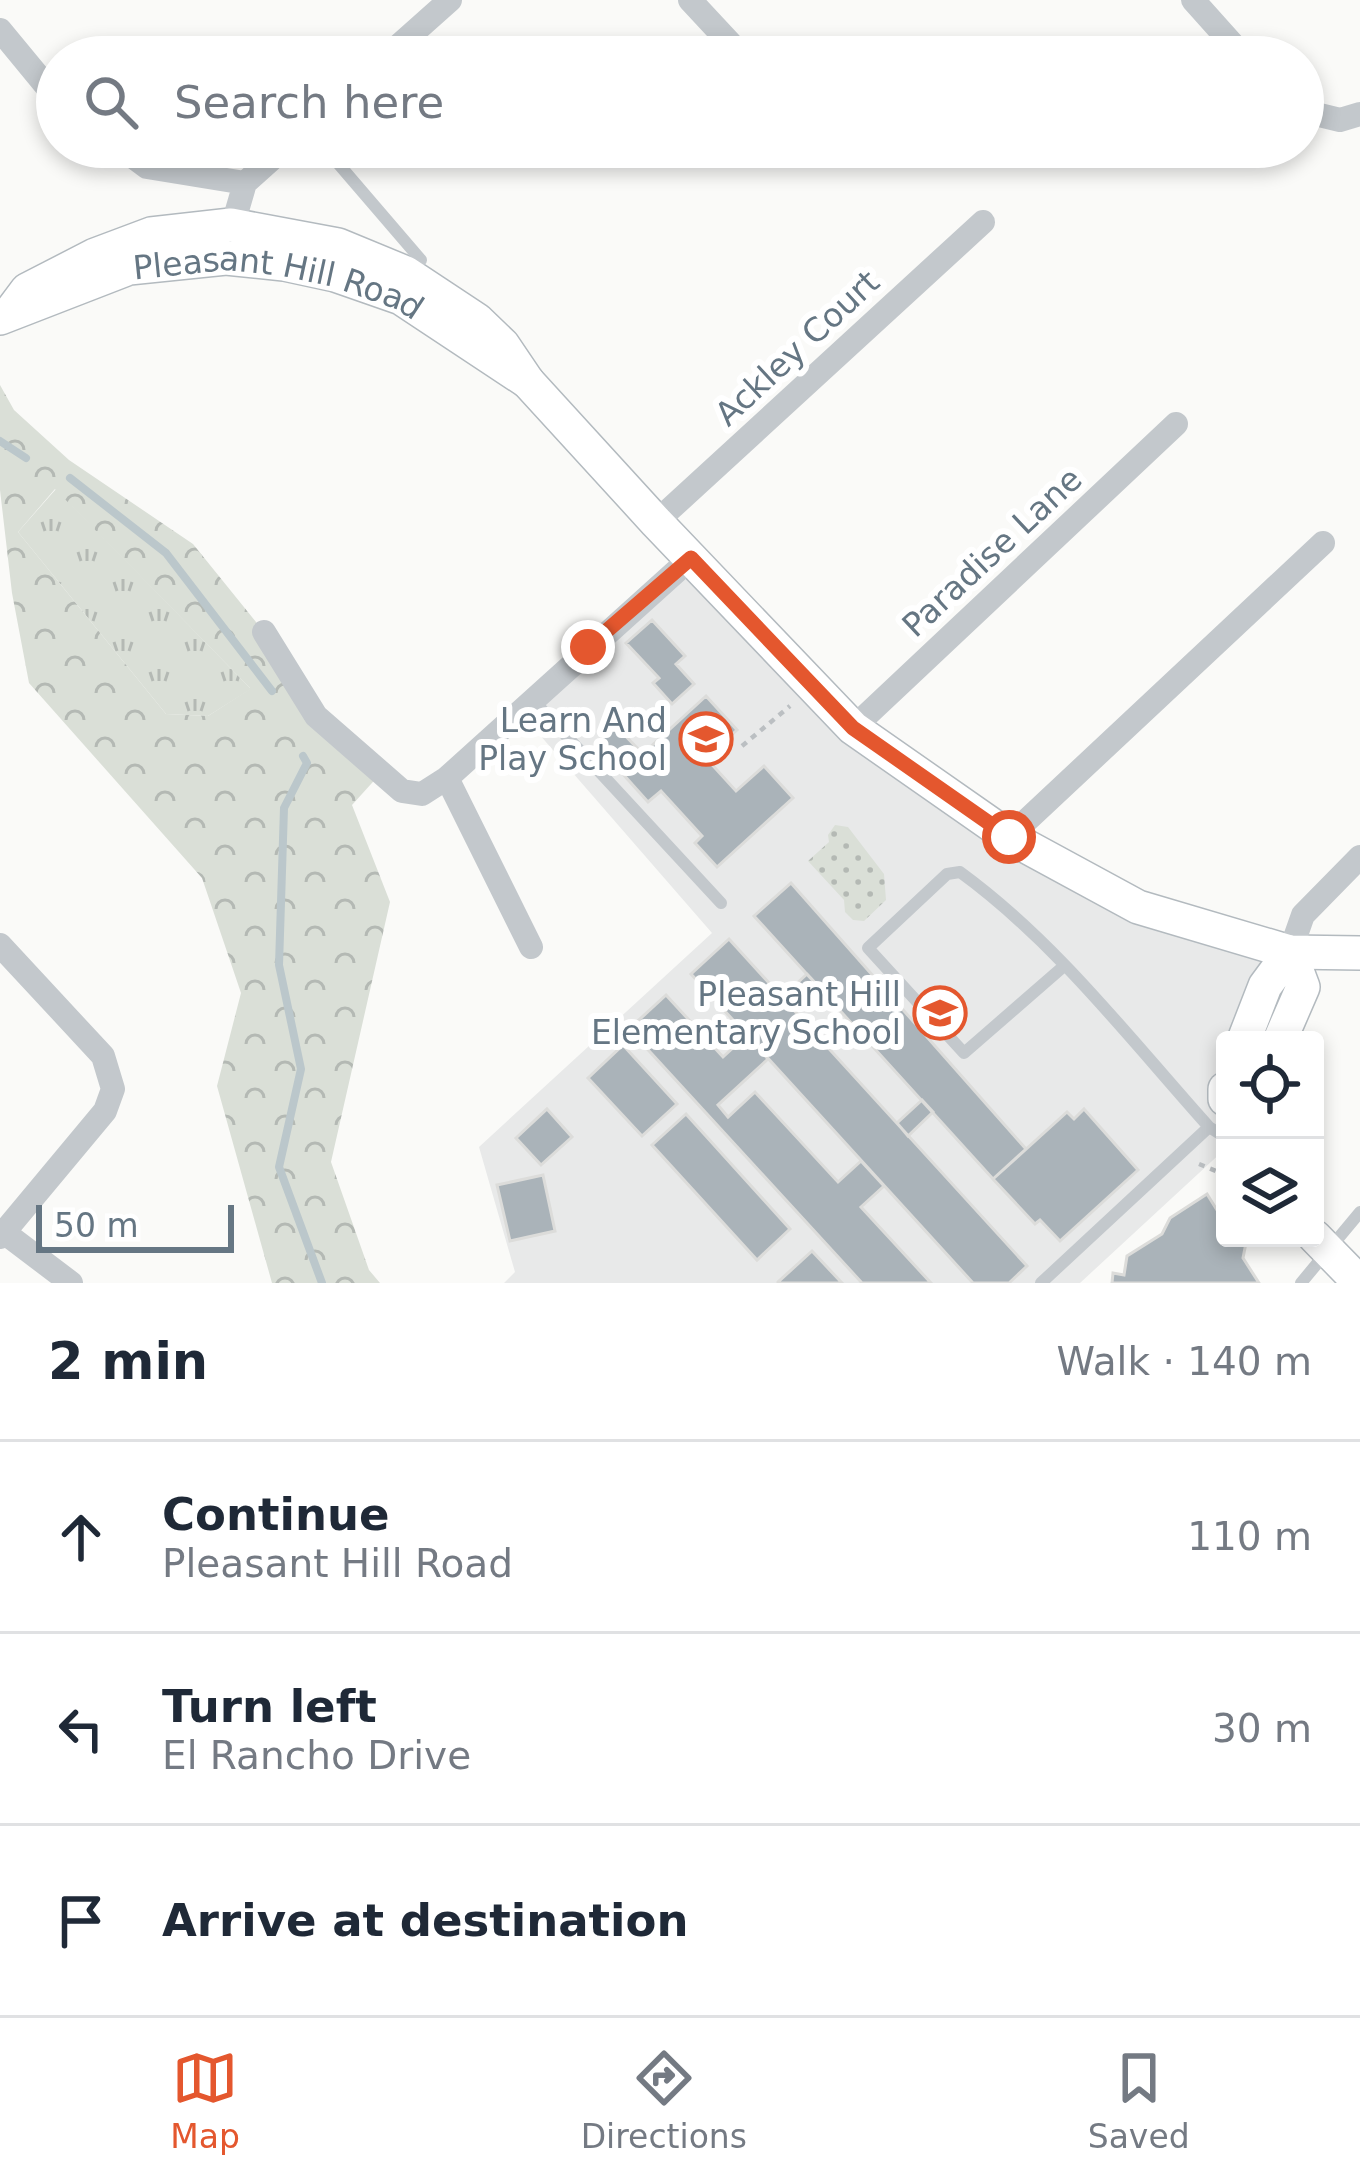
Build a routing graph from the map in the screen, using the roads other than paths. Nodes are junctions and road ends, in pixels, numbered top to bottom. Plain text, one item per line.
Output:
1 (450, 0) edge
2 (690, 0) edge
3 (1193, 0) edge
4 (0, 30) edge
5 (410, 36) edge
6 (723, 36) edge
7 (1225, 36) edge
8 (36, 74) edge
9 (1360, 114) edge
10 (1324, 116) edge
11 (153, 168) edge
12 (262, 168) edge
13 (342, 168) edge
14 (245, 183) junction
15 (983, 222) dead end
16 (229, 241) junction
17 (421, 260) dead end
18 (6, 314) edge
19 (1177, 424) dead end
20 (656, 522) junction
21 (1323, 543) dead end
22 (691, 558) junction
23 (264, 632) dead end
24 (533, 700) junction
25 (853, 728) junction
26 (447, 778) junction
27 (1009, 837) junction
28 (1360, 856) edge
29 (721, 903) dead end
30 (0, 946) edge
31 (531, 947) dead end
32 (1290, 952) junction
33 (1360, 953) edge
34 (1064, 966) junction
35 (1248, 1031) edge
36 (1284, 1031) edge
37 (1216, 1112) edge
38 (1216, 1114) edge
39 (1360, 1212) edge
40 (3, 1235) edge
41 (1324, 1242) edge
42 (1319, 1247) edge
43 (1324, 1247) edge
44 (71, 1283) edge
45 (1041, 1283) edge
46 (1301, 1283) edge
47 (1360, 1283) edge

1 - 5 street
2 - 6 street
3 - 7 street
4 - 8 street
9 - 10 street
11 - 14 street
12 - 14 street
13 - 17 lane
14 - 16 street
15 - 20 street, Ackley Court
16 - 18 street, Pleasant Hill Road
16 - 20 street, Pleasant Hill Road
19 - 25 street, Paradise Lane
20 - 22 street, Pleasant Hill Road
21 - 27 street
22 - 24 street
22 - 25 street, Pleasant Hill Road
23 - 26 street
24 - 26 street
24 - 29 lane
25 - 27 street, Pleasant Hill Road
26 - 31 street
27 - 32 street, Pleasant Hill Road
28 - 32 street
30 - 40 street
32 - 33 street, Pleasant Hill Road
32 - 35 street
32 - 36 street
34 - 34 lane
34 - 37 lane
38 - 45 lane
39 - 41 lane
40 - 44 street
42 - 46 lane
43 - 47 street

